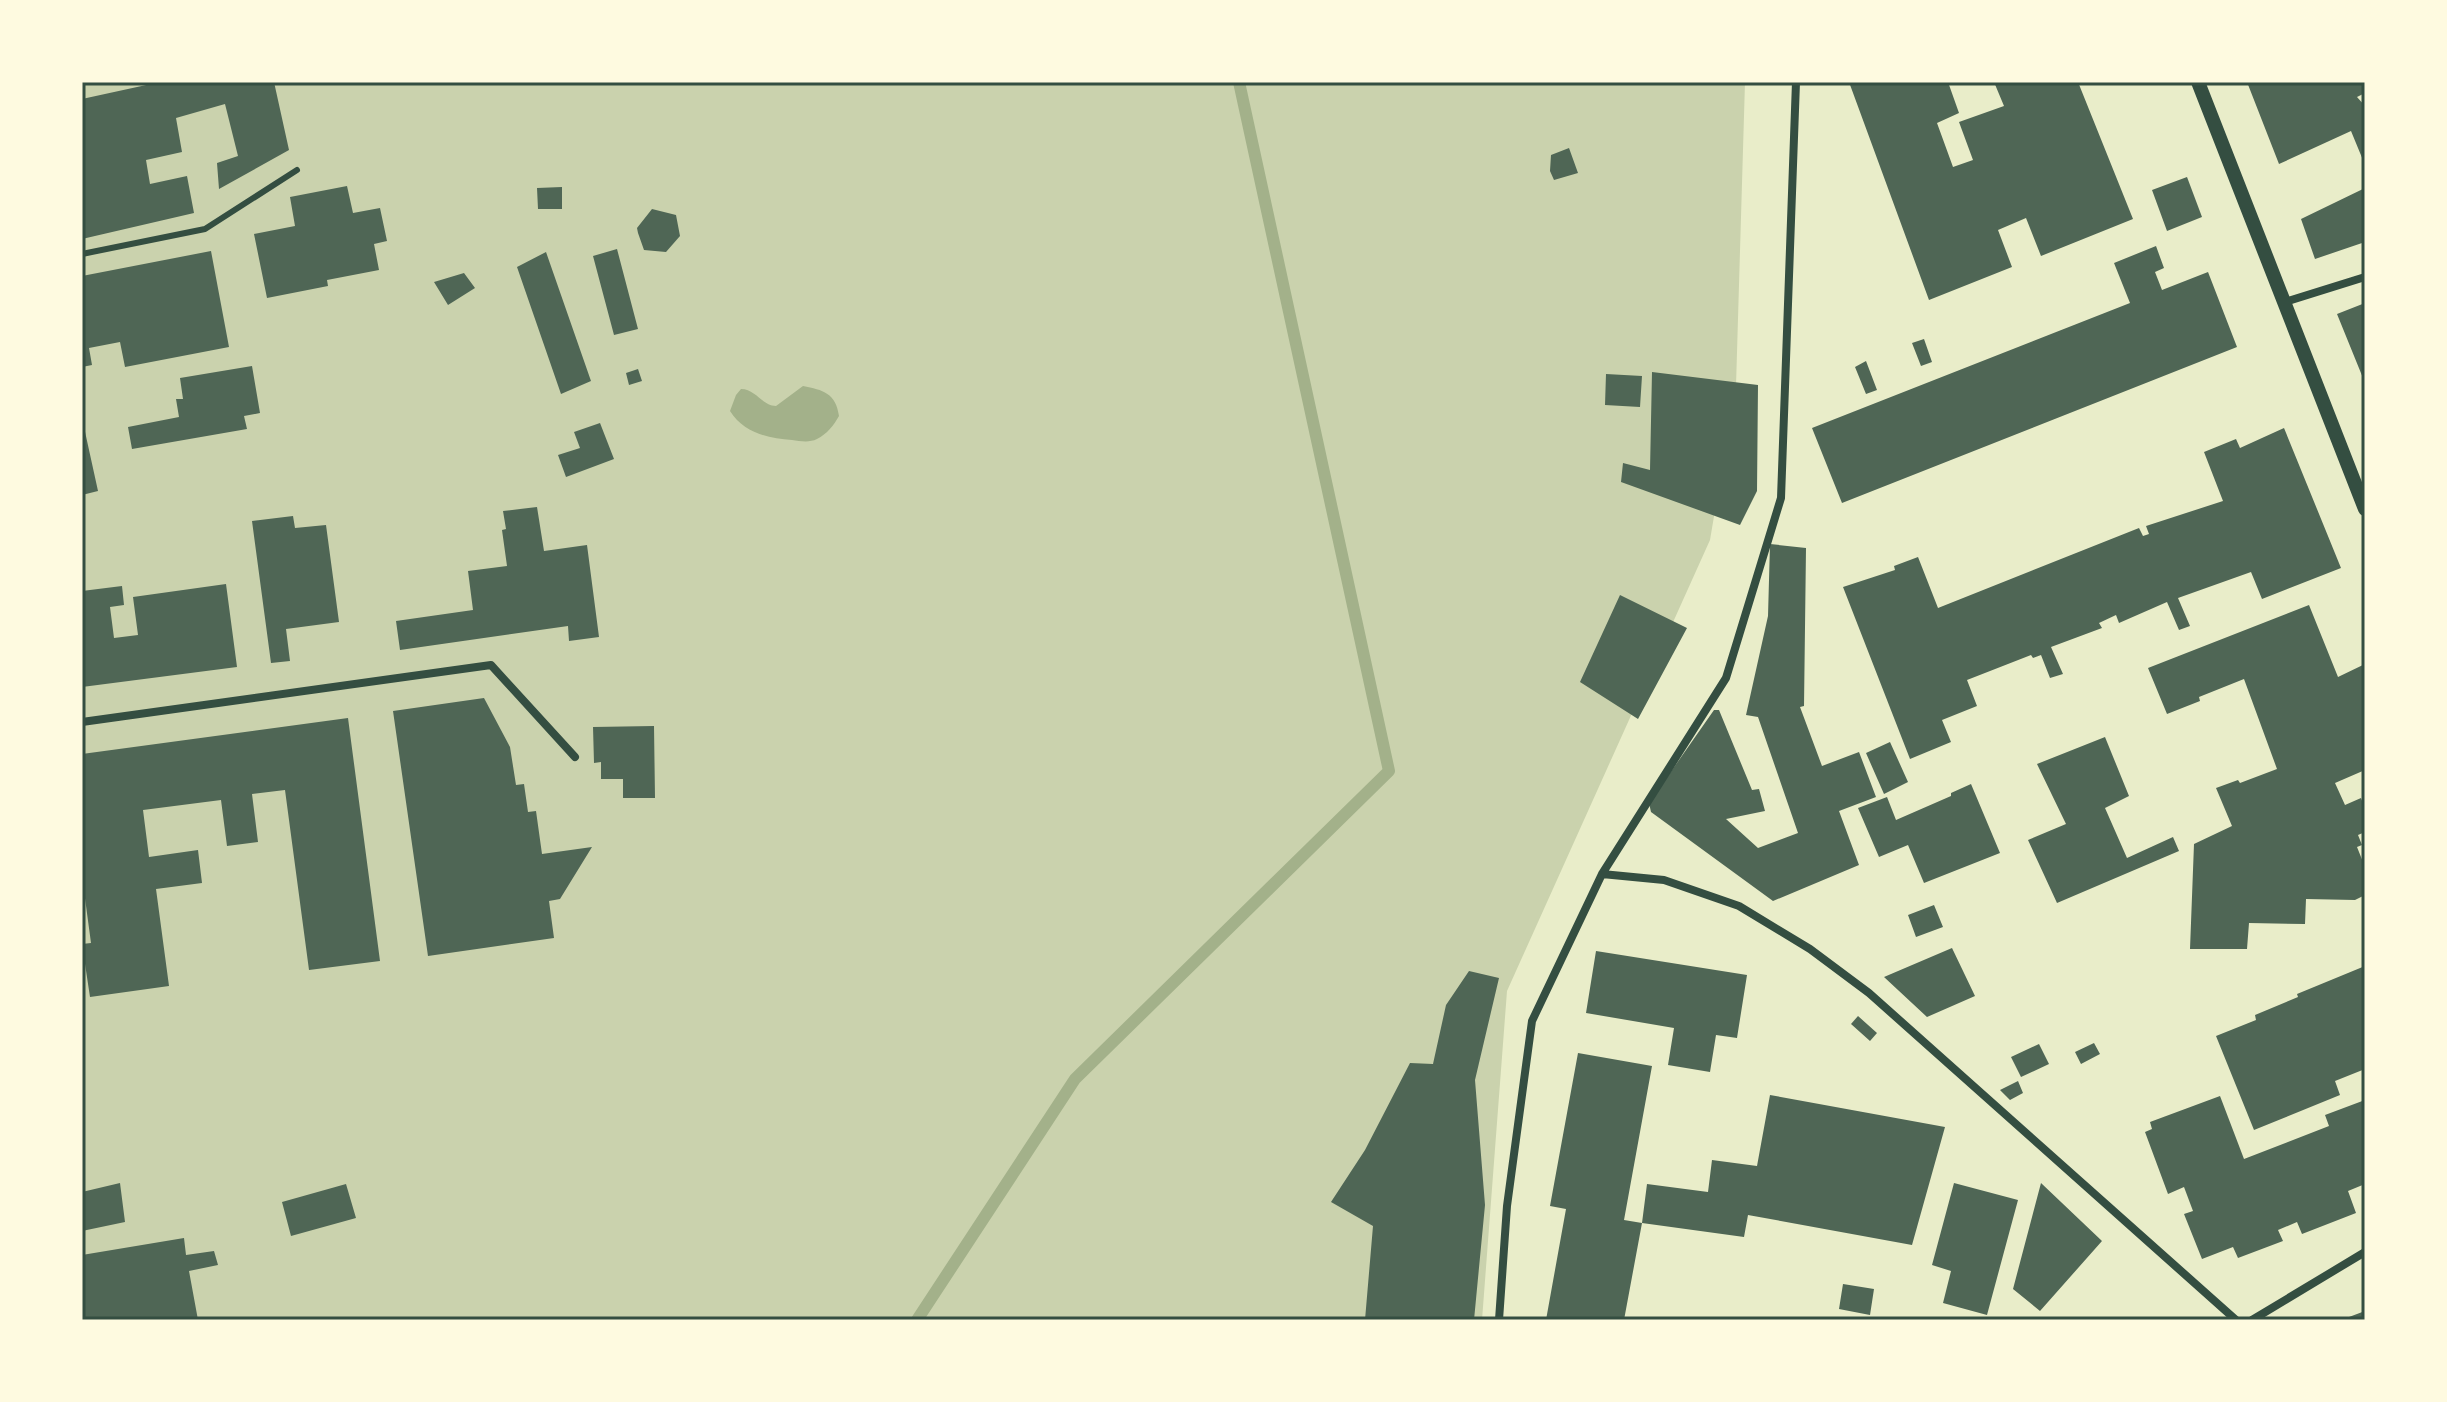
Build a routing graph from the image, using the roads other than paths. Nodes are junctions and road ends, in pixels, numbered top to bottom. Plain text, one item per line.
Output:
1 (1796, 82) edge
2 (2198, 82) edge
3 (297, 170) dead end
4 (82, 254) edge
5 (2365, 277) edge
6 (2285, 302) junction
7 (2365, 509) edge
8 (82, 722) edge
9 (575, 757) dead end
10 (1602, 874) junction
11 (2365, 1252) edge
12 (1499, 1320) edge
13 (2236, 1320) edge
14 (2252, 1320) edge

1 - 10 street
2 - 6 street
3 - 4 lane
5 - 6 street
6 - 7 street
8 - 9 street
10 - 12 street
10 - 13 street
11 - 14 street

